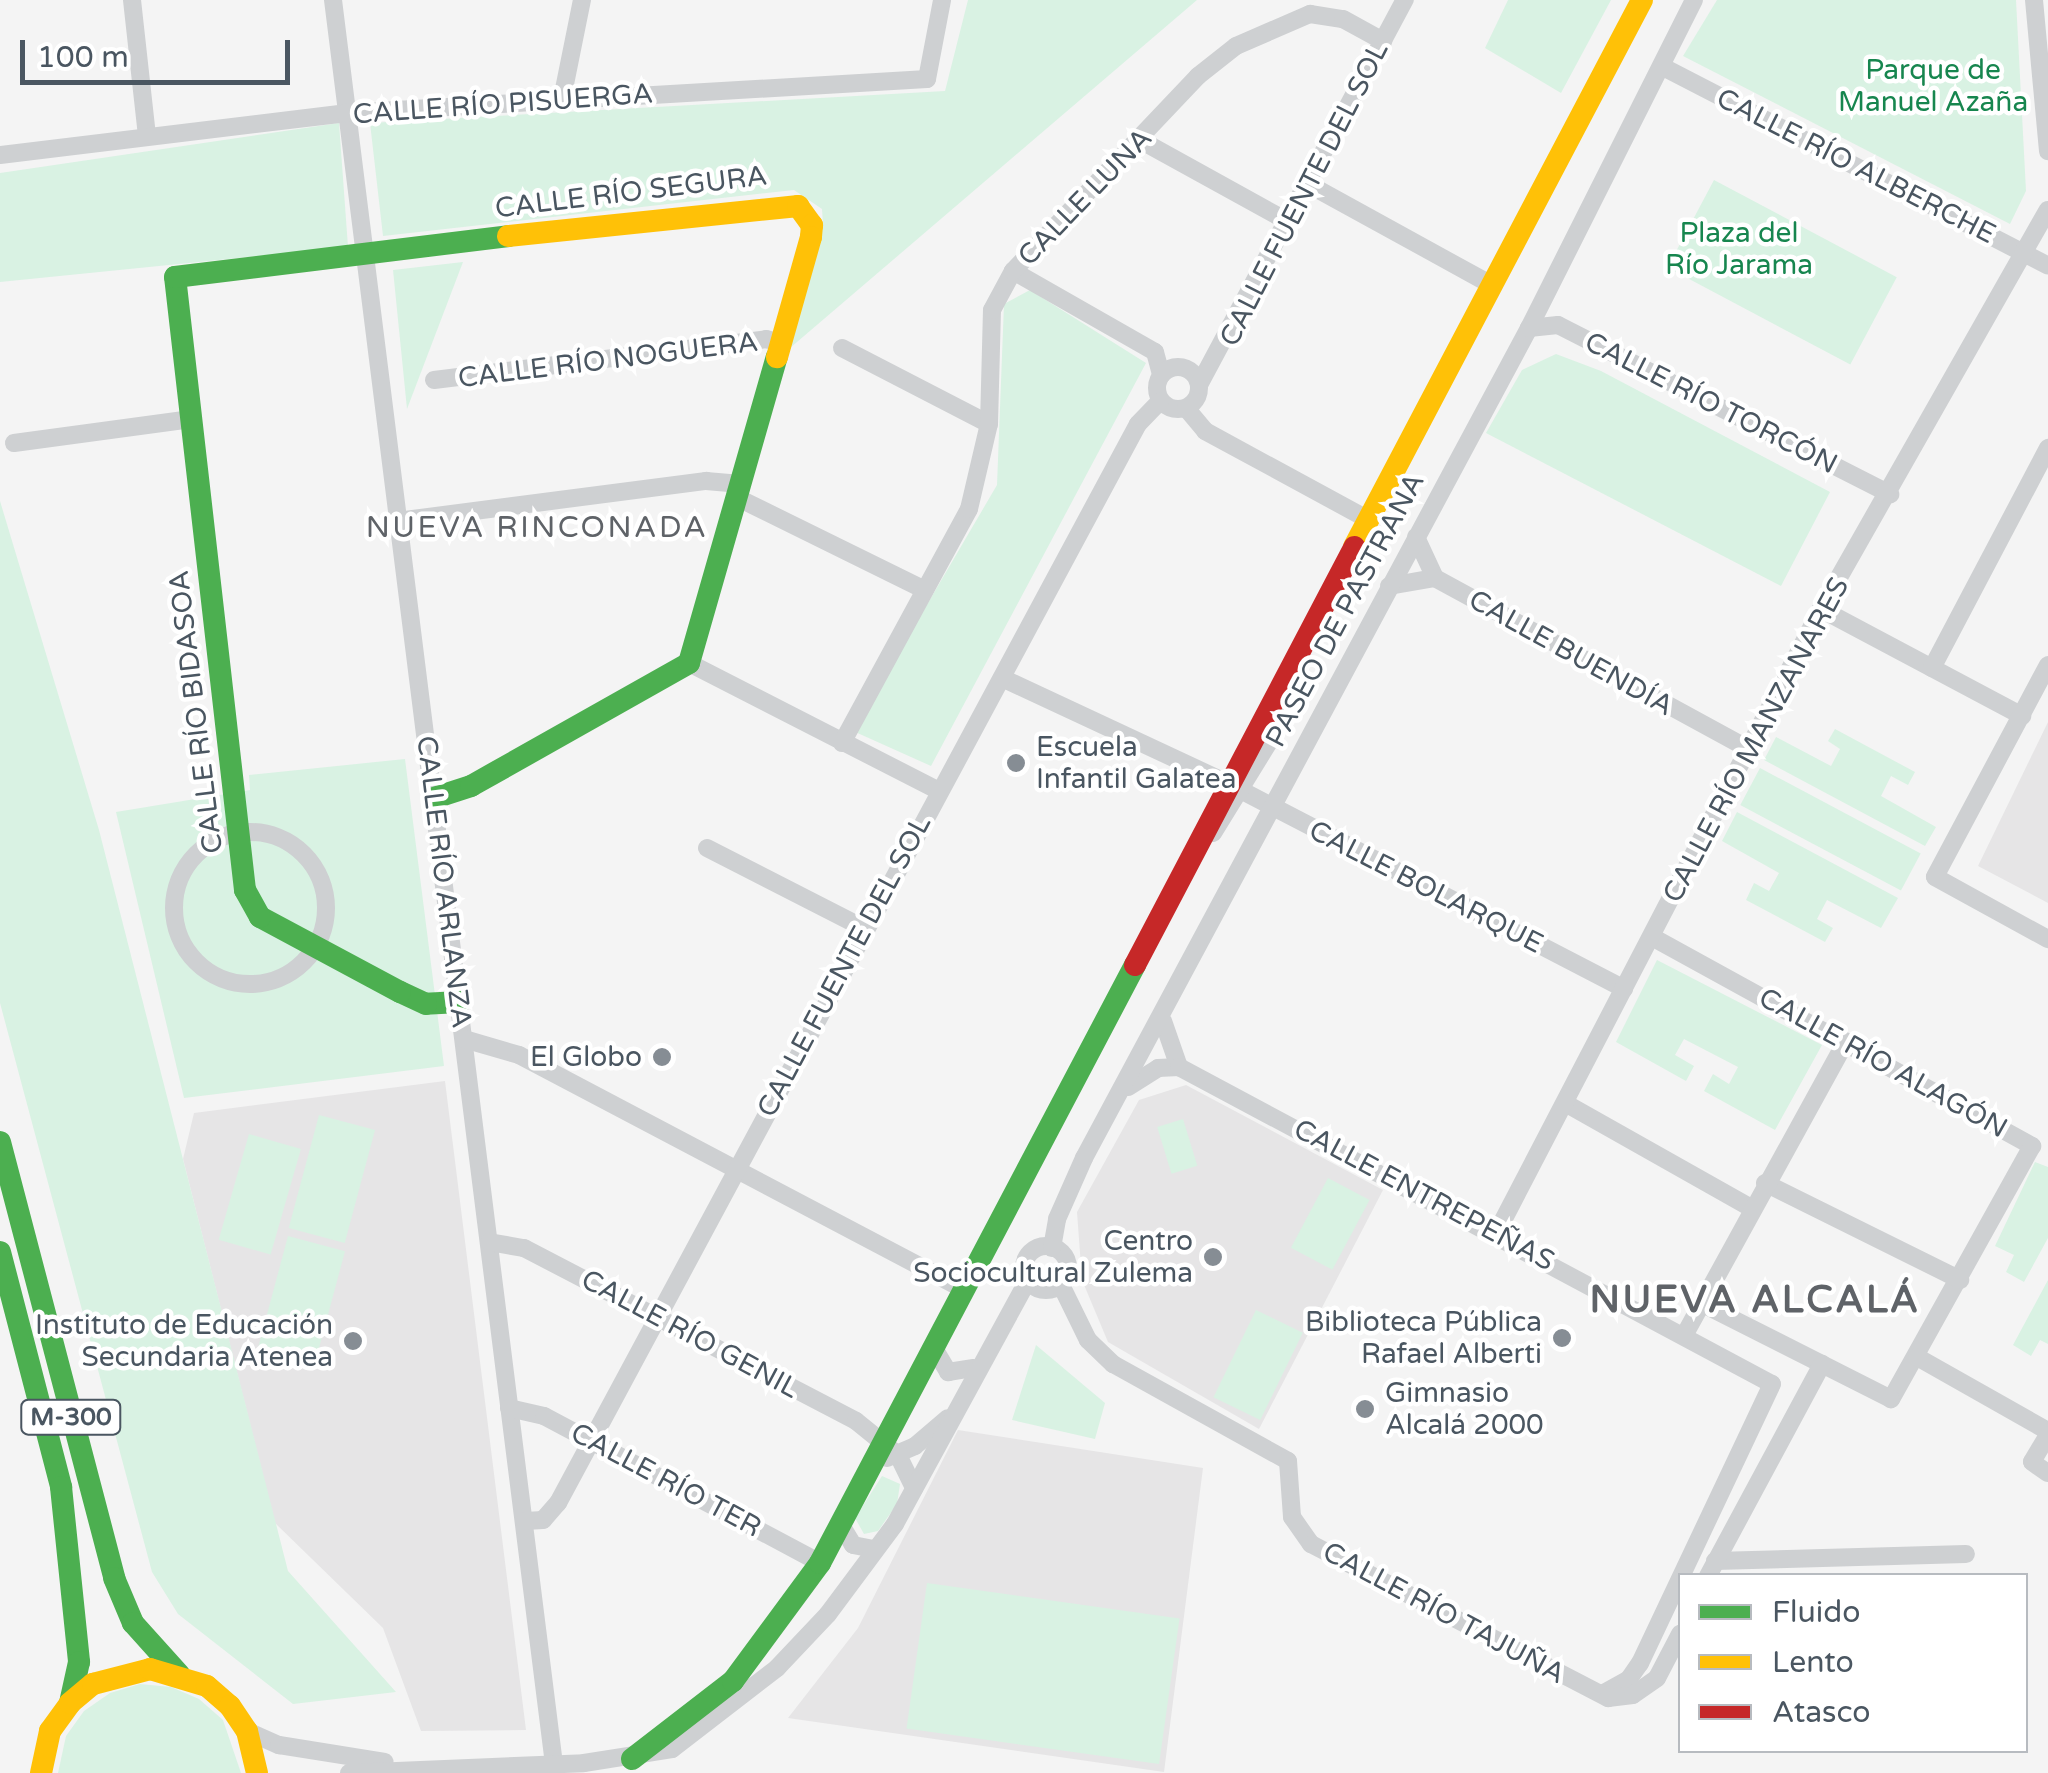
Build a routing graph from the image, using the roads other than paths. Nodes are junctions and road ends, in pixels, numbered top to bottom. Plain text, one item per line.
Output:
1 (132, 0) edge
2 (333, 0) edge
3 (582, 0) edge
4 (942, 0) edge
5 (1406, 0) edge
6 (1642, 0) edge
7 (1694, 0) edge
8 (2034, 0) edge
9 (1383, 41) junction
10 (1663, 67) junction
11 (562, 99) junction
12 (345, 113) junction
13 (147, 136) junction
14 (1142, 141) junction
15 (2048, 151) edge
16 (0, 155) edge
17 (1308, 184) junction
18 (2048, 210) edge
19 (1289, 222) junction
20 (2022, 252) junction
21 (363, 254) junction
22 (2048, 266) edge
23 (1013, 271) junction
24 (1488, 283) junction
25 (1530, 328) junction
26 (782, 343) junction
27 (842, 348) dead end
28 (1161, 374) junction
29 (434, 380) dead end
30 (1199, 385) junction
31 (1160, 400) junction
32 (1186, 408) junction
33 (191, 419) junction
34 (989, 424) junction
35 (14, 443) dead end
36 (2048, 448) edge
37 (740, 491) junction
38 (1890, 494) junction
39 (1367, 519) junction
40 (397, 521) junction
41 (1416, 537) junction
42 (1435, 578) junction
43 (1389, 586) junction
44 (925, 590) junction
45 (1821, 609) junction
46 (689, 663) junction
47 (2048, 666) edge
48 (1932, 668) junction
49 (1002, 678) junction
50 (2022, 716) junction
51 (842, 743) junction
52 (1749, 750) junction
53 (1235, 787) junction
54 (939, 790) junction
55 (434, 798) junction
56 (1274, 808) junction
57 (241, 832) junction
58 (707, 848) dead end
59 (865, 929) junction
60 (1652, 938) junction
61 (2048, 939) edge
62 (316, 947) junction
63 (1624, 989) junction
64 (460, 1002) junction
65 (1163, 1018) junction
66 (464, 1039) junction
67 (1846, 1040) junction
68 (1179, 1066) junction
69 (1120, 1094) junction
70 (1564, 1103) junction
71 (0, 1142) edge
72 (734, 1170) junction
73 (1765, 1183) junction
74 (1752, 1208) junction
75 (1497, 1232) junction
76 (489, 1242) junction
77 (1052, 1248) junction
78 (0, 1252) edge
79 (1028, 1280) junction
80 (1960, 1280) junction
81 (1060, 1285) junction
82 (966, 1290) junction
83 (1702, 1303) junction
84 (656, 1317) junction
85 (1685, 1334) junction
86 (934, 1350) junction
87 (1917, 1356) junction
88 (1822, 1364) junction
89 (974, 1368) junction
90 (509, 1408) junction
91 (948, 1418) junction
92 (2048, 1433) edge
93 (590, 1441) junction
94 (886, 1452) junction
95 (2048, 1472) edge
96 (914, 1488) junction
97 (525, 1521) junction
98 (841, 1525) junction
99 (874, 1549) junction
100 (1966, 1554) dead end
101 (820, 1562) junction
102 (1711, 1568) edge
103 (1682, 1573) edge
104 (1678, 1581) edge
105 (1658, 1622) junction
106 (1678, 1632) edge
107 (1678, 1637) edge
108 (179, 1674) junction
109 (1602, 1694) junction
110 (70, 1703) junction
111 (247, 1731) junction
112 (632, 1759) junction
113 (554, 1764) junction
114 (420, 1767) junction
115 (41, 1773) edge
116 (257, 1773) edge
117 (349, 1773) edge

1 - 13 street
2 - 12 street, CALLE RÍO ARLANZA
3 - 11 street
4 - 11 street, CALLE RÍO PISUERGA
5 - 9 street, CALLE FUENTE DEL SOL
6 - 24 street, PASEO DE PASTRANA
7 - 10 street, PASEO DE PASTRANA
8 - 15 street
9 - 14 street, CALLE LUNA
9 - 17 street, CALLE FUENTE DEL SOL
10 - 20 street, CALLE RÍO ALBERCHE
10 - 25 street, PASEO DE PASTRANA
11 - 12 street, CALLE RÍO PISUERGA
12 - 13 street, CALLE RÍO PISUERGA
12 - 21 street, CALLE RÍO ARLANZA
13 - 16 street, CALLE RÍO PISUERGA
14 - 19 street
14 - 23 street, CALLE LUNA
17 - 19 street, CALLE FUENTE DEL SOL
17 - 24 street
18 - 20 street, CALLE RÍO MANZANARES
19 - 30 street, CALLE FUENTE DEL SOL
20 - 22 street, CALLE RÍO ALBERCHE
20 - 38 street, CALLE RÍO MANZANARES
21 - 26 street, CALLE RÍO SEGURA
21 - 33 street, CALLE RÍO BIDASOA
21 - 40 street, CALLE RÍO ARLANZA
23 - 28 street
23 - 34 street, CALLE LUNA
24 - 39 street, PASEO DE PASTRANA
25 - 38 street, CALLE RÍO TORCÓN
25 - 41 street, PASEO DE PASTRANA
26 - 29 street, CALLE RÍO NOGUERA
26 - 37 street, CALLE RÍO SEGURA
27 - 34 street
28 - 30 street
28 - 31 street
30 - 32 street
31 - 32 street
31 - 49 street, CALLE FUENTE DEL SOL
32 - 39 street
33 - 35 street
33 - 57 street, CALLE RÍO BIDASOA
34 - 44 street, CALLE LUNA
36 - 48 street
37 - 40 street
37 - 44 street
37 - 46 street, CALLE RÍO SEGURA
38 - 45 street, CALLE RÍO MANZANARES
39 - 53 street, PASEO DE PASTRANA
40 - 55 street, CALLE RÍO ARLANZA
41 - 42 street
41 - 43 street, PASEO DE PASTRANA
42 - 43 street, CALLE BUENDÍA
42 - 52 street, CALLE BUENDÍA
43 - 56 street, PASEO DE PASTRANA
44 - 51 street, CALLE LUNA
45 - 48 street
45 - 52 street, CALLE RÍO MANZANARES
46 - 51 street
46 - 55 street
47 - 50 street
48 - 50 street
49 - 53 street, CALLE BOLARQUE
49 - 54 street, CALLE FUENTE DEL SOL
50 - 61 street
51 - 54 street
52 - 60 street, CALLE RÍO MANZANARES
53 - 56 street, CALLE BOLARQUE
53 - 82 street, PASEO DE PASTRANA
54 - 59 street, CALLE FUENTE DEL SOL
55 - 64 street, CALLE RÍO ARLANZA
56 - 63 street, CALLE BOLARQUE
56 - 65 street, PASEO DE PASTRANA
57 - 62 street, CALLE RÍO BIDASOA
57 - 62 street
57 - 62 street
58 - 59 street
59 - 72 street, CALLE FUENTE DEL SOL
60 - 63 street, CALLE RÍO MANZANARES
60 - 67 street, CALLE RÍO ALAGÓN
62 - 64 street, CALLE RÍO BIDASOA
63 - 70 street, CALLE RÍO MANZANARES
64 - 66 street, CALLE RÍO ARLANZA
65 - 68 street
65 - 69 street, PASEO DE PASTRANA
66 - 72 street
66 - 76 street, CALLE RÍO ARLANZA
67 - 73 street
67 - 80 street, CALLE RÍO ALAGÓN
68 - 69 street
68 - 75 street, CALLE ENTREPEÑAS
69 - 77 street, PASEO DE PASTRANA
70 - 74 street
70 - 75 street, CALLE RÍO MANZANARES
71 - 108 street, M-300
72 - 82 street
72 - 84 street, CALLE FUENTE DEL SOL
73 - 74 street
73 - 80 street
74 - 83 street
75 - 85 street, CALLE ENTREPEÑAS
76 - 84 street, CALLE RÍO GENIL
76 - 90 street, CALLE RÍO ARLANZA
77 - 79 street
77 - 81 street
78 - 110 street, M-300
79 - 81 street
79 - 89 street, PASEO DE PASTRANA
80 - 87 street
81 - 109 street, CALLE RÍO TAJUÑA
82 - 86 street, PASEO DE PASTRANA
83 - 85 street
83 - 88 street
84 - 93 street, CALLE FUENTE DEL SOL
84 - 94 street, CALLE RÍO GENIL
85 - 103 street, CALLE ENTREPEÑAS
86 - 89 street
86 - 94 street, PASEO DE PASTRANA
87 - 88 street
87 - 92 street
88 - 102 street
89 - 91 street, PASEO DE PASTRANA
90 - 93 street, CALLE RÍO TER
90 - 97 street, CALLE RÍO ARLANZA
91 - 94 street, PASEO DE PASTRANA
91 - 96 street, PASEO DE PASTRANA
92 - 95 street
93 - 97 street, CALLE FUENTE DEL SOL
93 - 101 street, CALLE RÍO TER
94 - 96 street
94 - 98 street, PASEO DE PASTRANA
96 - 99 street, PASEO DE PASTRANA
97 - 113 street, CALLE RÍO ARLANZA
98 - 99 street
98 - 101 street, PASEO DE PASTRANA
99 - 112 street, PASEO DE PASTRANA
100 - 102 street
101 - 112 street, PASEO DE PASTRANA
104 - 105 street
105 - 106 street
105 - 109 street
107 - 109 street
108 - 110 street
108 - 111 street, M-300
110 - 115 street, M-300
111 - 114 street
111 - 116 street, M-300
112 - 113 street
113 - 114 street
114 - 117 street

